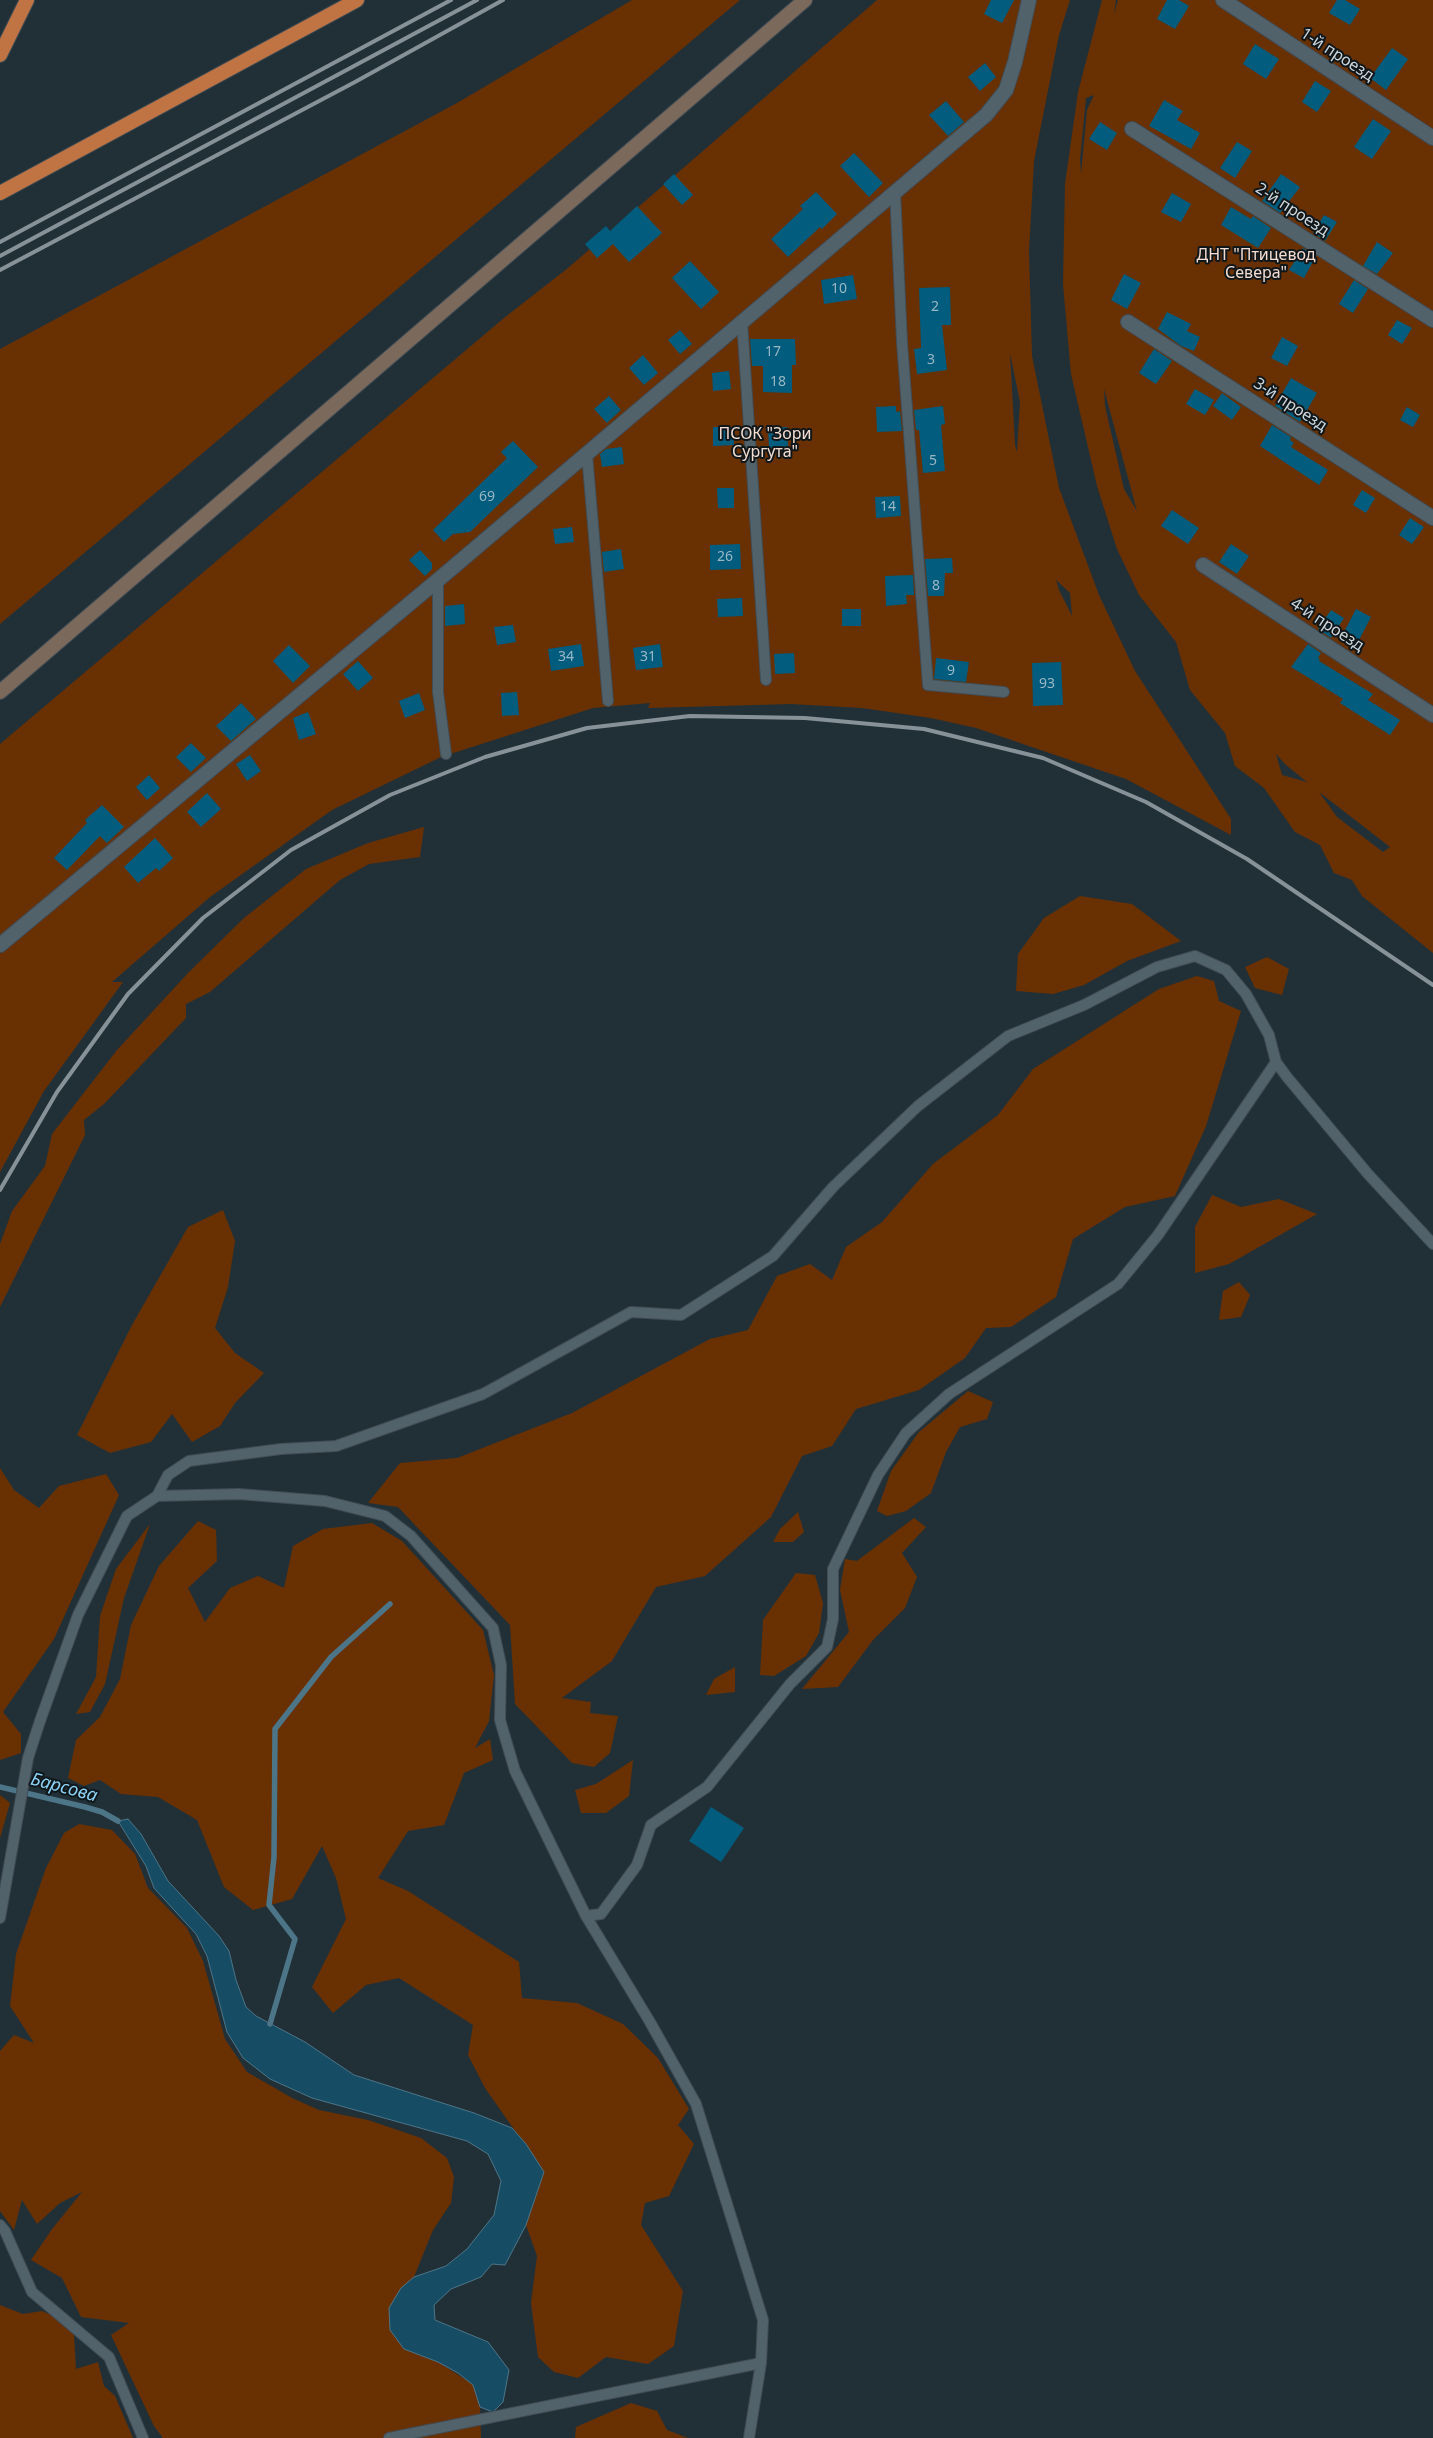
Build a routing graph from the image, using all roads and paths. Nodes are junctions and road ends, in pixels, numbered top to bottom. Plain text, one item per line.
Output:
1 (28, 0) edge
2 (358, 0) edge
3 (806, 0) edge
4 (1029, 0) edge
5 (1223, 0) edge
6 (0, 55) edge
7 (1132, 128) dead end
8 (1433, 138) edge
9 (895, 191) junction
10 (0, 193) edge
11 (1433, 320) edge
12 (742, 321) junction
13 (1128, 322) dead end
14 (587, 454) junction
15 (1433, 518) edge
16 (1203, 565) dead end
17 (438, 580) junction
18 (766, 680) dead end
19 (0, 692) edge
20 (1004, 692) dead end
21 (608, 701) dead end
22 (1433, 715) edge
23 (446, 754) dead end
24 (0, 945) edge
25 (1276, 1062) junction
26 (1433, 1244) edge
27 (157, 1496) junction
28 (586, 1916) junction
29 (0, 1918) edge
30 (0, 2225) edge
31 (761, 2363) junction
32 (143, 2438) edge
33 (389, 2438) edge
34 (749, 2438) edge

1 - 6 highway
2 - 10 highway
3 - 19 main road
4 - 9 street
5 - 8 street, 1-й проезд
7 - 11 street, 2-й проезд
9 - 12 street
9 - 20 lane
12 - 14 street
12 - 18 lane
13 - 15 street, 3-й проезд
14 - 17 street
14 - 21 lane
16 - 22 street, 4-й проезд
17 - 23 lane
17 - 24 street
25 - 26 lane
25 - 27 lane
25 - 28 lane
27 - 28 lane
27 - 29 lane
28 - 31 lane
30 - 32 lane
31 - 33 lane
31 - 34 lane

